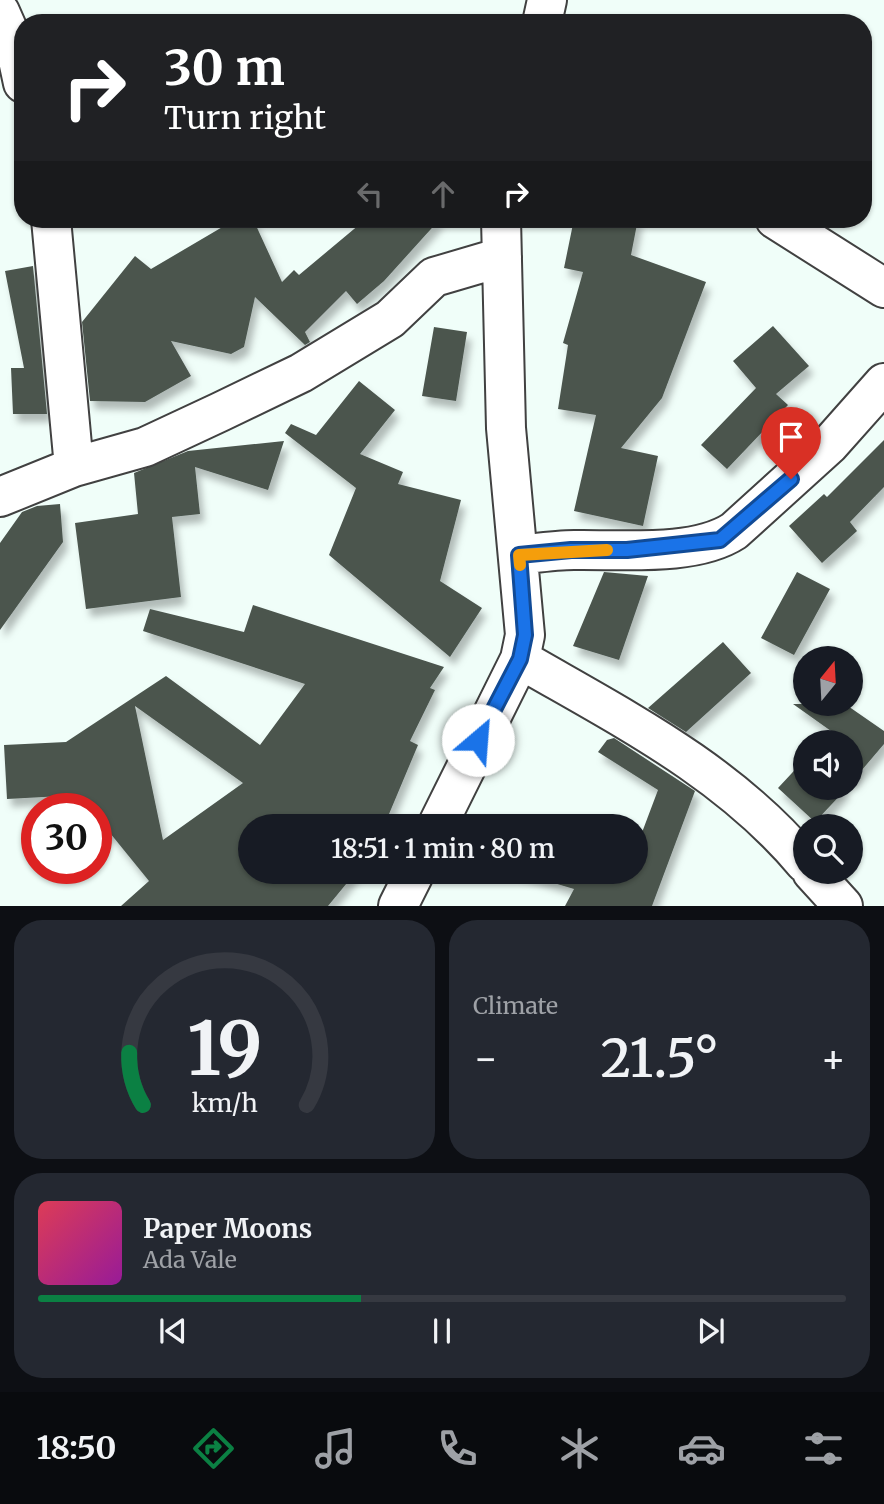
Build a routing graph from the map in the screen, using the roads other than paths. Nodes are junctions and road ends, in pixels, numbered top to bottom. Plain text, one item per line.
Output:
1 (0, 12) edge
2 (14, 44) edge
3 (52, 228) edge
4 (501, 228) edge
5 (789, 228) edge
6 (502, 257) junction
7 (884, 288) edge
8 (884, 383) edge
9 (74, 467) junction
10 (0, 497) edge
11 (519, 555) junction
12 (520, 659) junction
13 (443, 814) edge
14 (793, 851) edge
15 (409, 884) edge
16 (823, 884) edge
17 (398, 905) edge
18 (842, 905) edge

1 - 2 street
3 - 9 street
4 - 6 street
5 - 7 street
6 - 9 street
6 - 11 street
8 - 11 street
9 - 10 street
11 - 12 street
12 - 13 street
12 - 14 street
15 - 17 street
16 - 18 street

